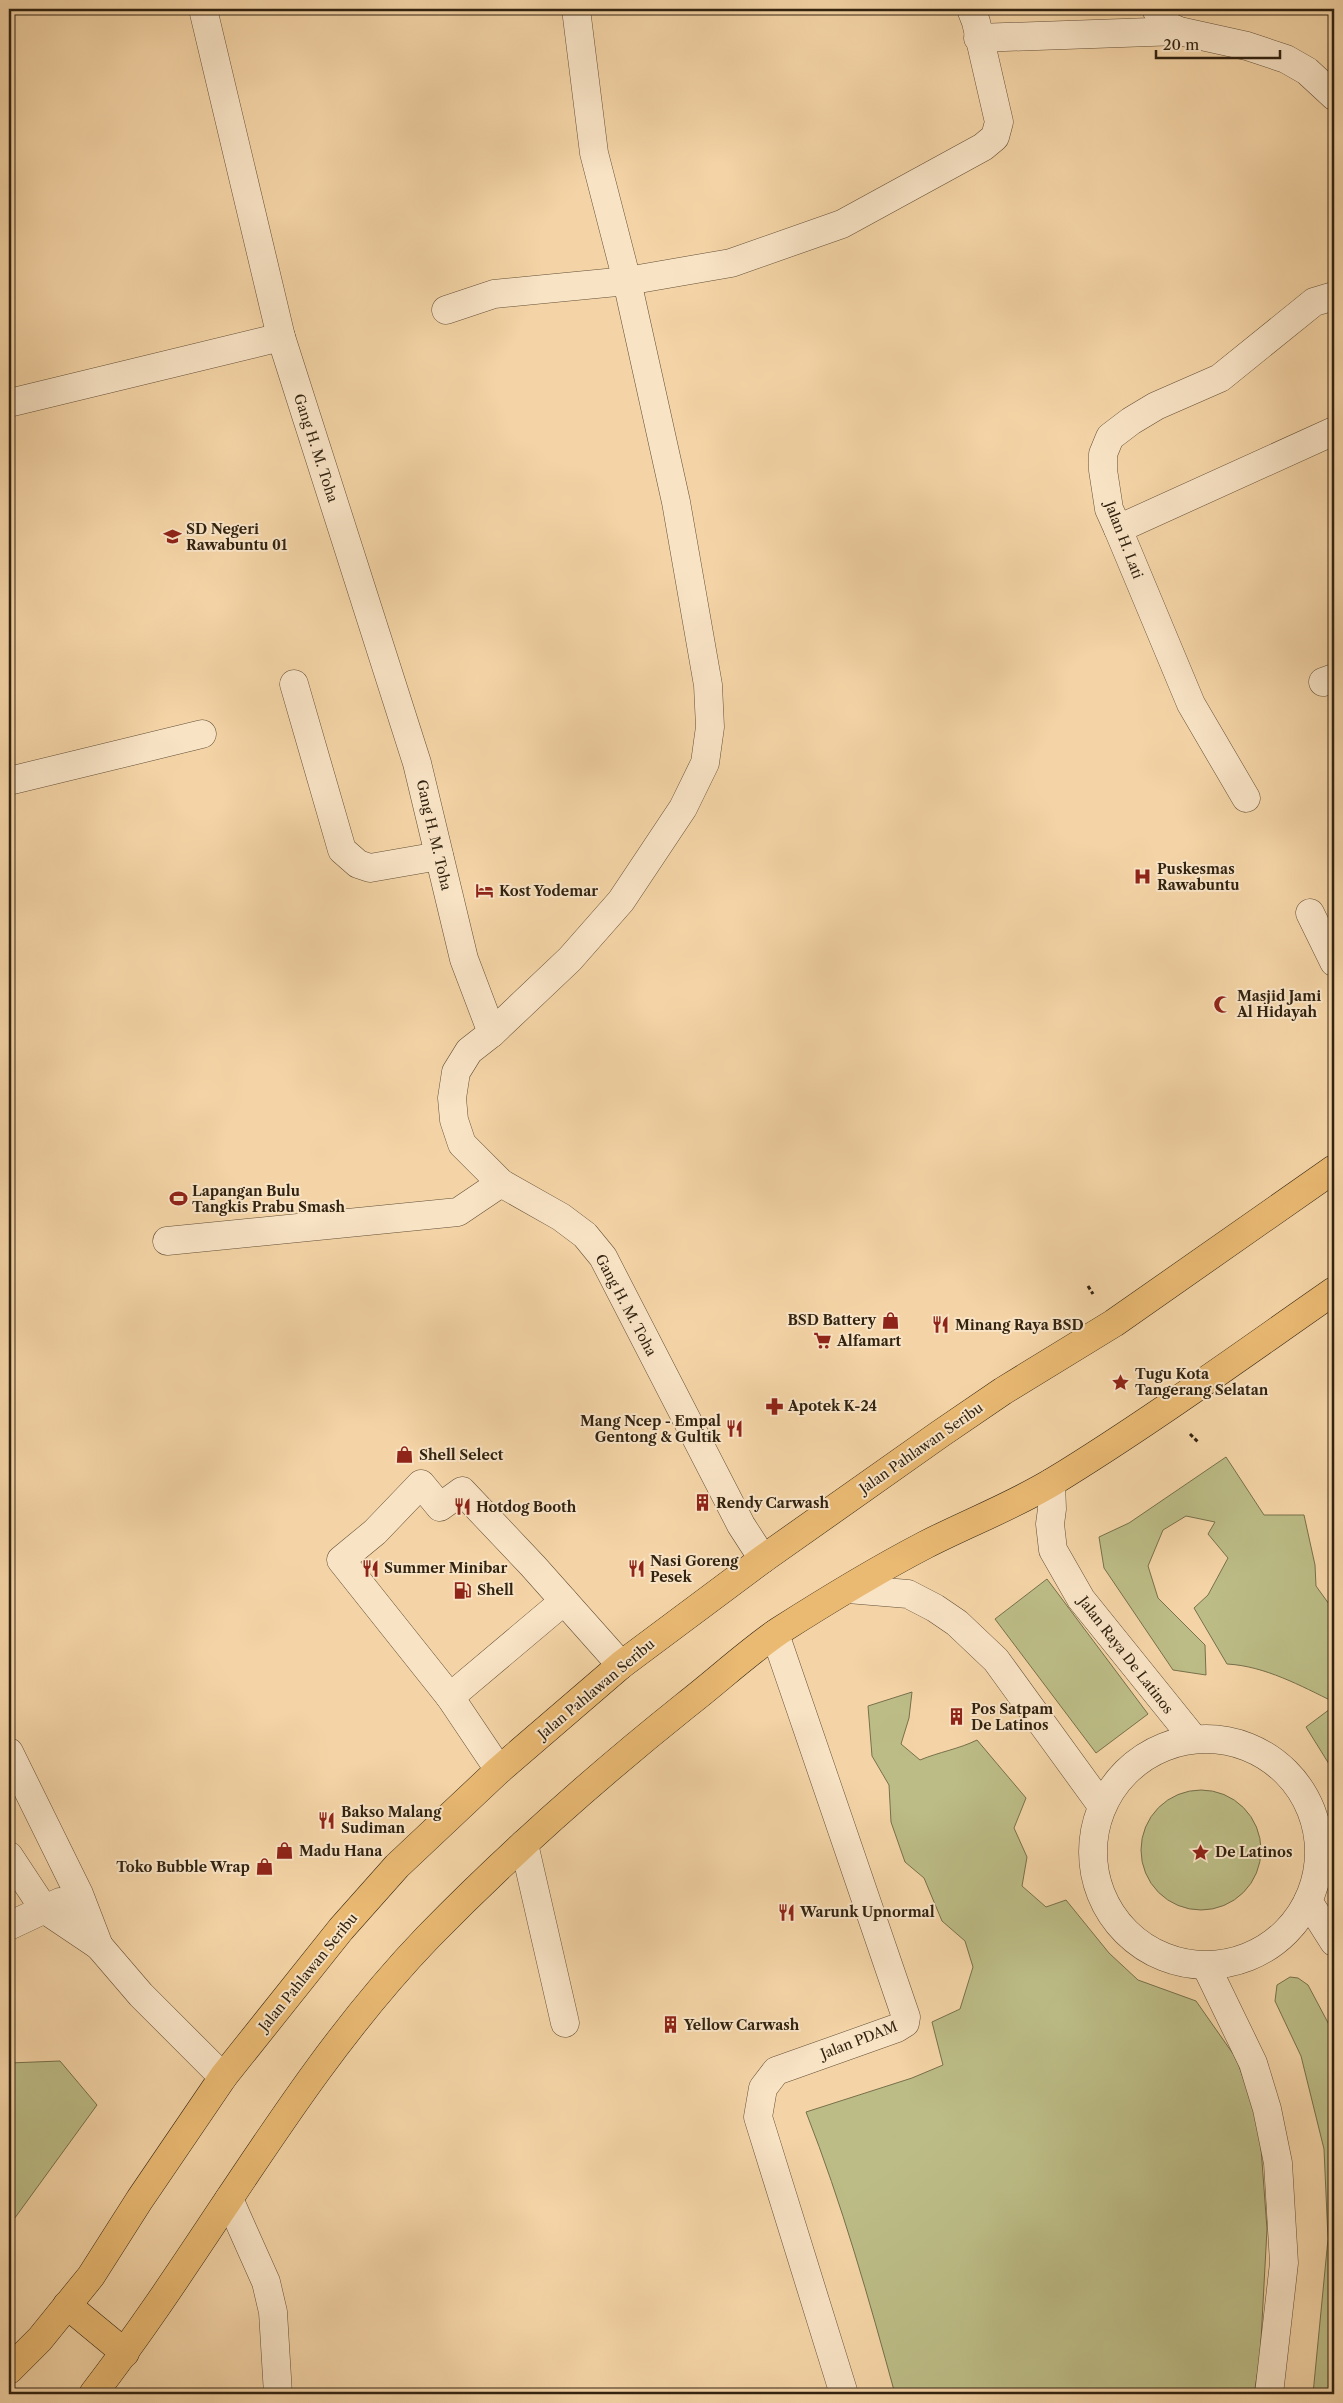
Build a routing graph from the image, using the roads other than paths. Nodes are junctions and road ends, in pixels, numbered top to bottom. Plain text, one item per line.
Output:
1 (203, 9) edge
2 (576, 9) edge
3 (971, 9) edge
4 (1156, 9) edge
5 (1179, 31) junction
6 (978, 38) junction
7 (1334, 96) edge
8 (628, 281) junction
9 (1334, 296) edge
10 (446, 310) dead end
11 (280, 337) junction
12 (9, 403) edge
13 (1334, 431) edge
14 (1118, 529) junction
15 (294, 684) dead end
16 (202, 734) dead end
17 (9, 781) edge
18 (1246, 798) dead end
19 (439, 856) junction
20 (1310, 913) dead end
21 (1334, 962) edge
22 (492, 1033) junction
23 (1334, 1169) edge
24 (501, 1183) junction
25 (168, 1242) dead end
26 (1334, 1291) edge
27 (1051, 1483) junction
28 (763, 1559) junction
29 (848, 1588) junction
30 (564, 1601) junction
31 (775, 1634) junction
32 (621, 1666) junction
33 (450, 1697) junction
34 (1192, 1738) junction
35 (9, 1752) edge
36 (499, 1770) junction
37 (1102, 1806) junction
38 (524, 1844) junction
39 (9, 1856) edge
40 (79, 1894) junction
41 (1308, 1901) junction
42 (44, 1909) junction
43 (9, 1926) edge
44 (1334, 1942) edge
45 (99, 1946) junction
46 (1206, 1966) junction
47 (565, 2023) dead end
48 (223, 2077) junction
49 (229, 2199) junction
50 (67, 2305) junction
51 (125, 2353) junction
52 (9, 2370) edge
53 (93, 2394) edge
54 (278, 2394) edge
55 (844, 2394) edge
56 (1269, 2394) edge

1 - 11 street, Gang H. M. Toha
2 - 8 street
3 - 6 street
4 - 5 street
5 - 6 street
5 - 7 street
6 - 8 street
8 - 10 street
8 - 22 street
9 - 14 street, Jalan H. Lati
11 - 12 street
11 - 19 street, Gang H. M. Toha
13 - 14 street
14 - 18 street, Jalan H. Lati
15 - 19 street
16 - 17 street
19 - 22 street, Gang H. M. Toha
20 - 21 street
22 - 24 street, Gang H. M. Toha
23 - 28 main road, Jalan Pahlawan Seribu
24 - 25 street
24 - 28 street, Gang H. M. Toha
26 - 27 main road
27 - 29 main road
27 - 34 street, Jalan Raya De Latinos
28 - 32 main road, Jalan Pahlawan Seribu
29 - 31 main road
29 - 37 street
30 - 32 street
30 - 33 street
30 - 33 street
31 - 38 main road
31 - 55 street, Jalan PDAM
32 - 36 main road, Jalan Pahlawan Seribu
33 - 36 street
34 - 37 street
34 - 41 street
35 - 40 street
36 - 48 main road, Jalan Pahlawan Seribu
37 - 46 street
38 - 47 street
38 - 49 main road
39 - 42 street
40 - 42 street
40 - 45 street
41 - 44 street
41 - 46 street
42 - 43 street
42 - 45 street
45 - 48 street
46 - 56 street
48 - 50 main road, Jalan Pahlawan Seribu
49 - 51 main road
49 - 54 street
50 - 51 main road
50 - 52 main road, Jalan Pahlawan Seribu
51 - 53 main road

